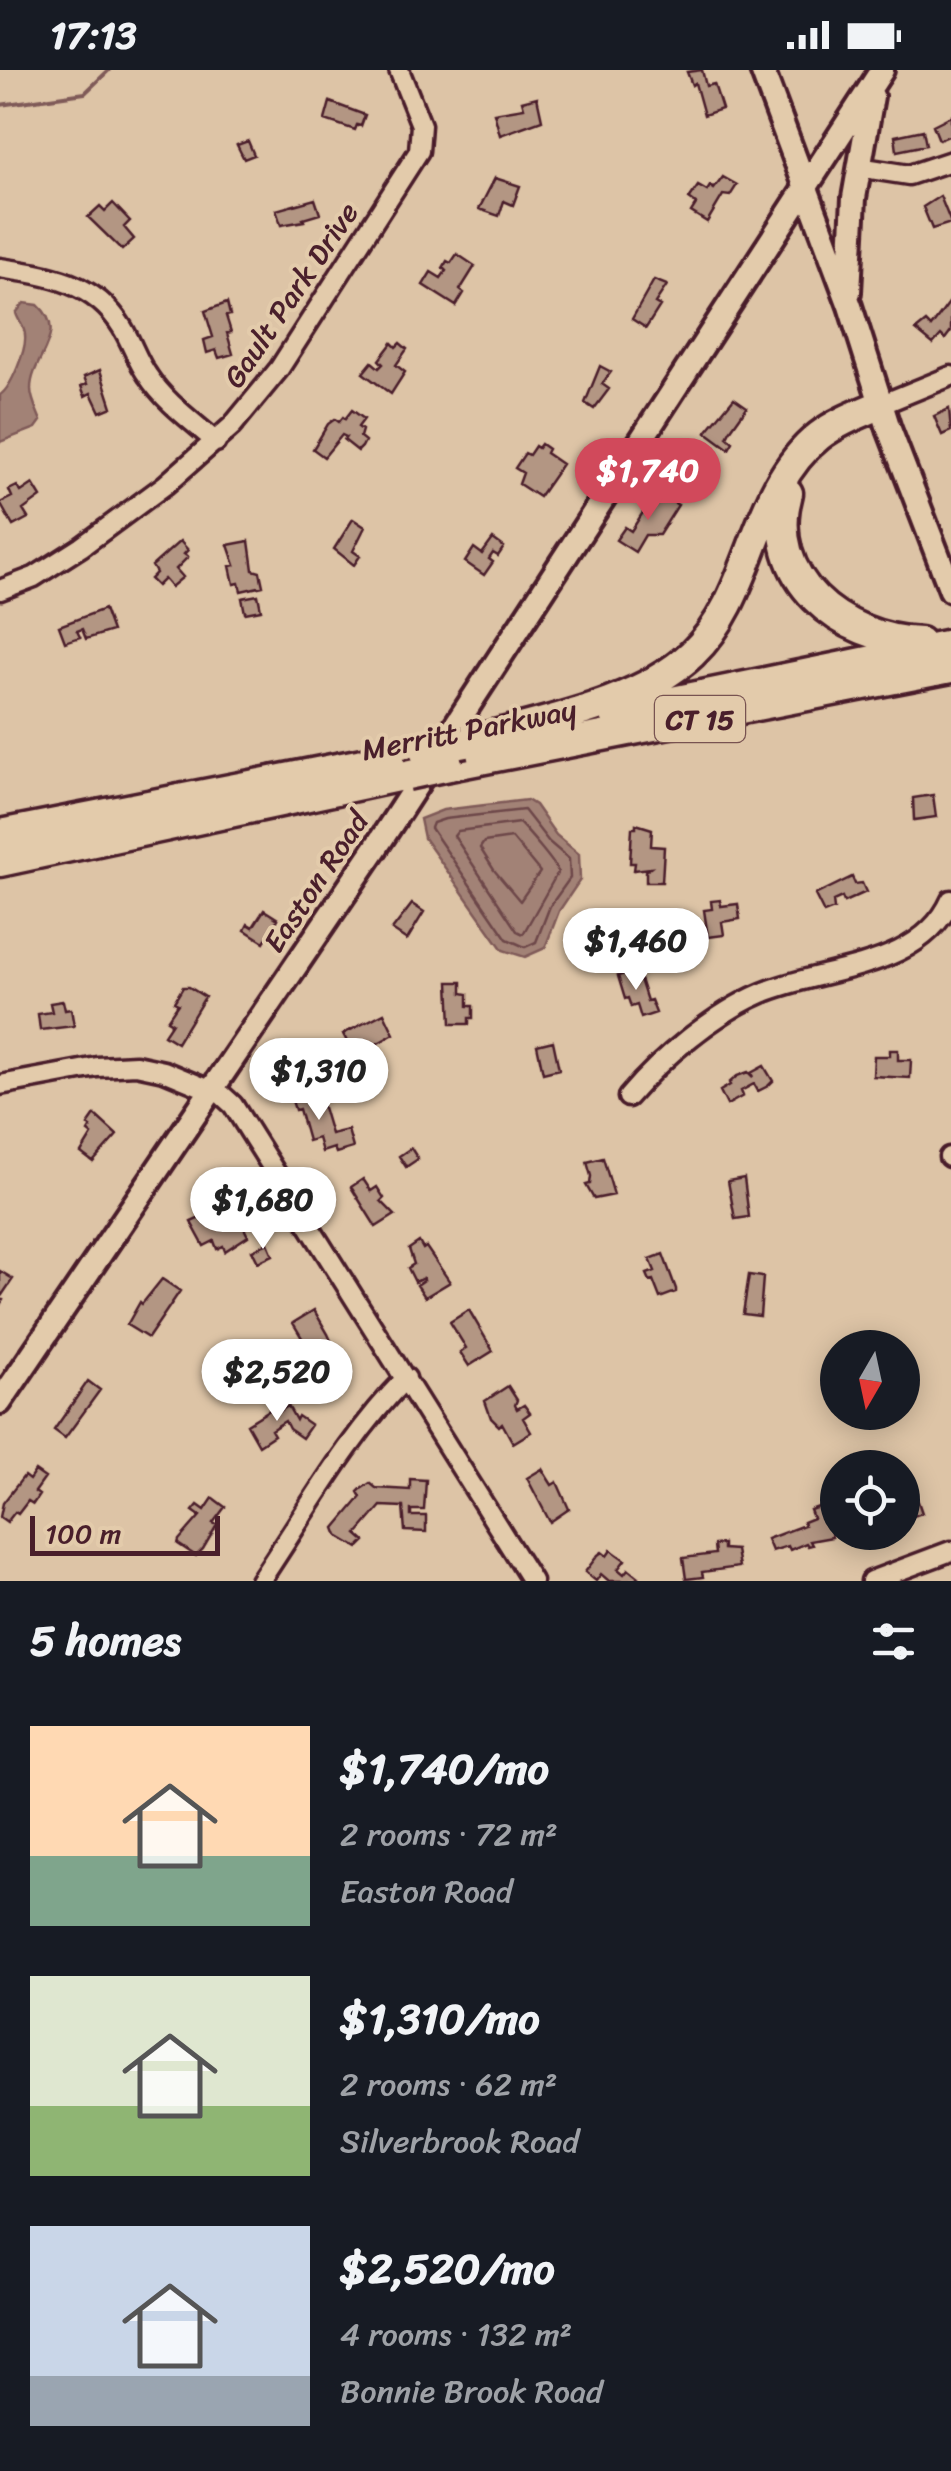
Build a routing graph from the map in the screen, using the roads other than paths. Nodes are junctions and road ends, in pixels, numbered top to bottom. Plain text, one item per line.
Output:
1 (399, 70) edge
2 (762, 70) edge
3 (878, 76) edge
4 (951, 162) edge
5 (858, 167) junction
6 (804, 189) junction
7 (0, 268) edge
8 (850, 306) junction
9 (951, 376) edge
10 (880, 405) junction
11 (216, 442) junction
12 (804, 453) junction
13 (0, 590) edge
14 (951, 590) edge
15 (951, 643) edge
16 (951, 668) edge
17 (457, 754) junction
18 (0, 834) edge
19 (0, 862) edge
20 (951, 900) edge
21 (0, 1085) edge
22 (212, 1091) junction
23 (628, 1097) dead end
24 (406, 1378) junction
25 (0, 1402) edge
26 (951, 1551) edge
27 (260, 1581) edge
28 (532, 1581) edge
29 (871, 1581) edge

1 - 11 street, Gault Park Drive
2 - 6 main road
3 - 5 main road
3 - 6 main road, Easton Road
4 - 5 street
5 - 8 main road
6 - 8 main road
6 - 22 main road, Easton Road
7 - 11 street
8 - 10 main road
9 - 10 street
10 - 12 highway
10 - 14 main road
11 - 13 street, Gault Park Drive
12 - 15 highway
12 - 17 highway
15 - 17 highway, Merritt Parkway / CT 15
16 - 17 highway, Merritt Parkway / CT 15
17 - 18 highway, Merritt Parkway / CT 15, bridge
17 - 19 highway, Merritt Parkway / CT 15, bridge
20 - 23 street
21 - 22 street
22 - 24 street
22 - 25 main road, Easton Road
24 - 27 street
24 - 28 street
26 - 29 street

